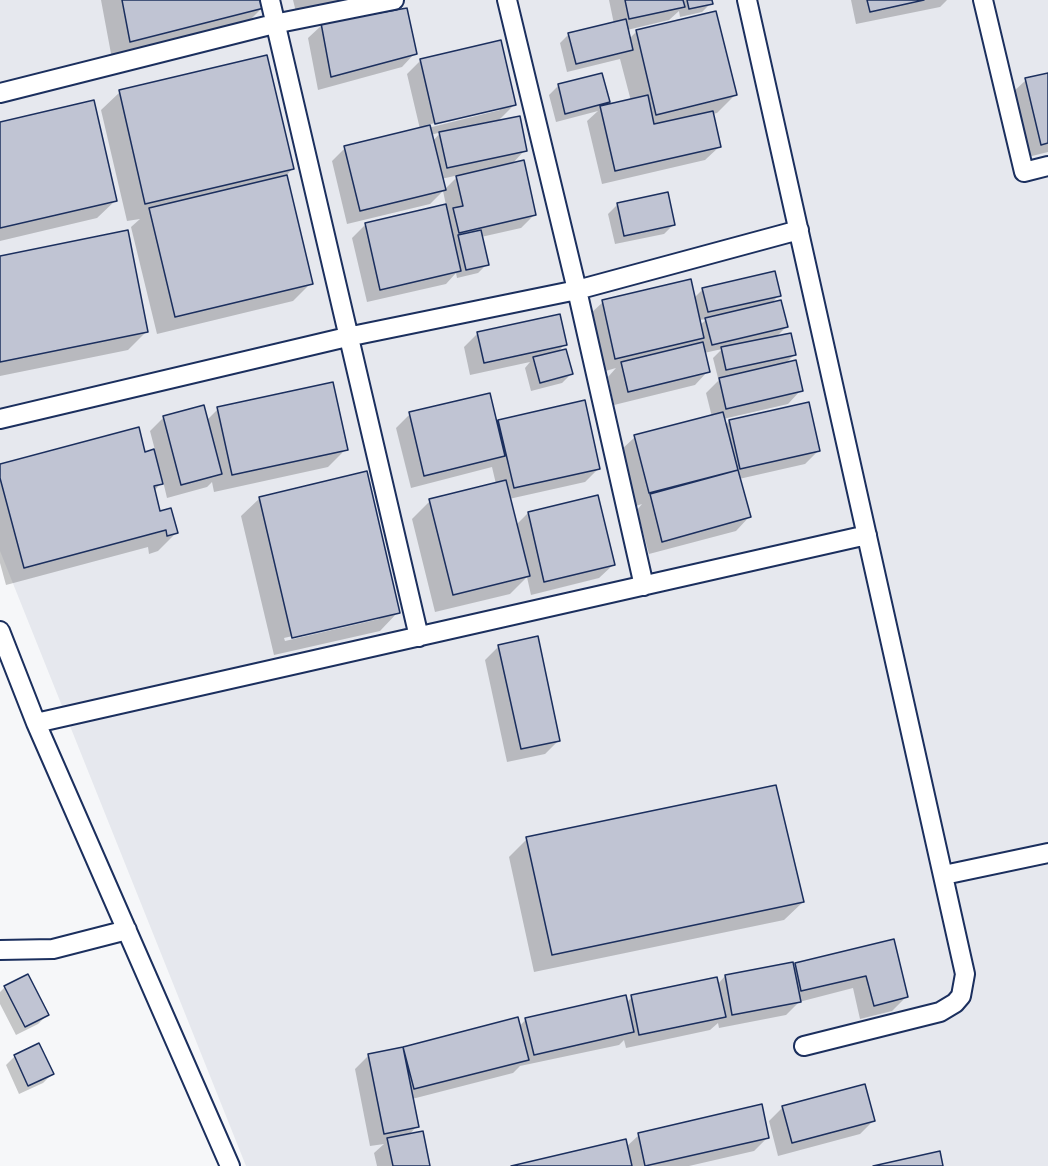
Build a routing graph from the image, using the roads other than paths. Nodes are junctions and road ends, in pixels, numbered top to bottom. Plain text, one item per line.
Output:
1 (270, 0) edge
2 (394, 0) edge
3 (507, 0) edge
4 (747, 0) edge
5 (983, 0) edge
6 (274, 24) junction
7 (0, 93) edge
8 (1048, 166) edge
9 (799, 230) junction
10 (577, 290) junction
11 (347, 337) junction
12 (0, 419) edge
13 (867, 535) junction
14 (644, 586) junction
15 (0, 631) edge
16 (419, 637) junction
17 (36, 723) junction
18 (1048, 853) edge
19 (944, 875) junction
20 (127, 930) junction
21 (0, 950) edge
22 (804, 1046) dead end
23 (230, 1166) edge

1 - 6 street
2 - 6 street
3 - 10 street
4 - 9 street
5 - 8 street
6 - 7 street
6 - 11 street
9 - 10 street
9 - 13 street
10 - 11 street
10 - 14 street
11 - 12 street
11 - 16 street
13 - 14 street
13 - 19 street
14 - 16 street
15 - 17 street
16 - 17 street
17 - 20 street
18 - 19 street
19 - 22 street
20 - 21 street
20 - 23 street

